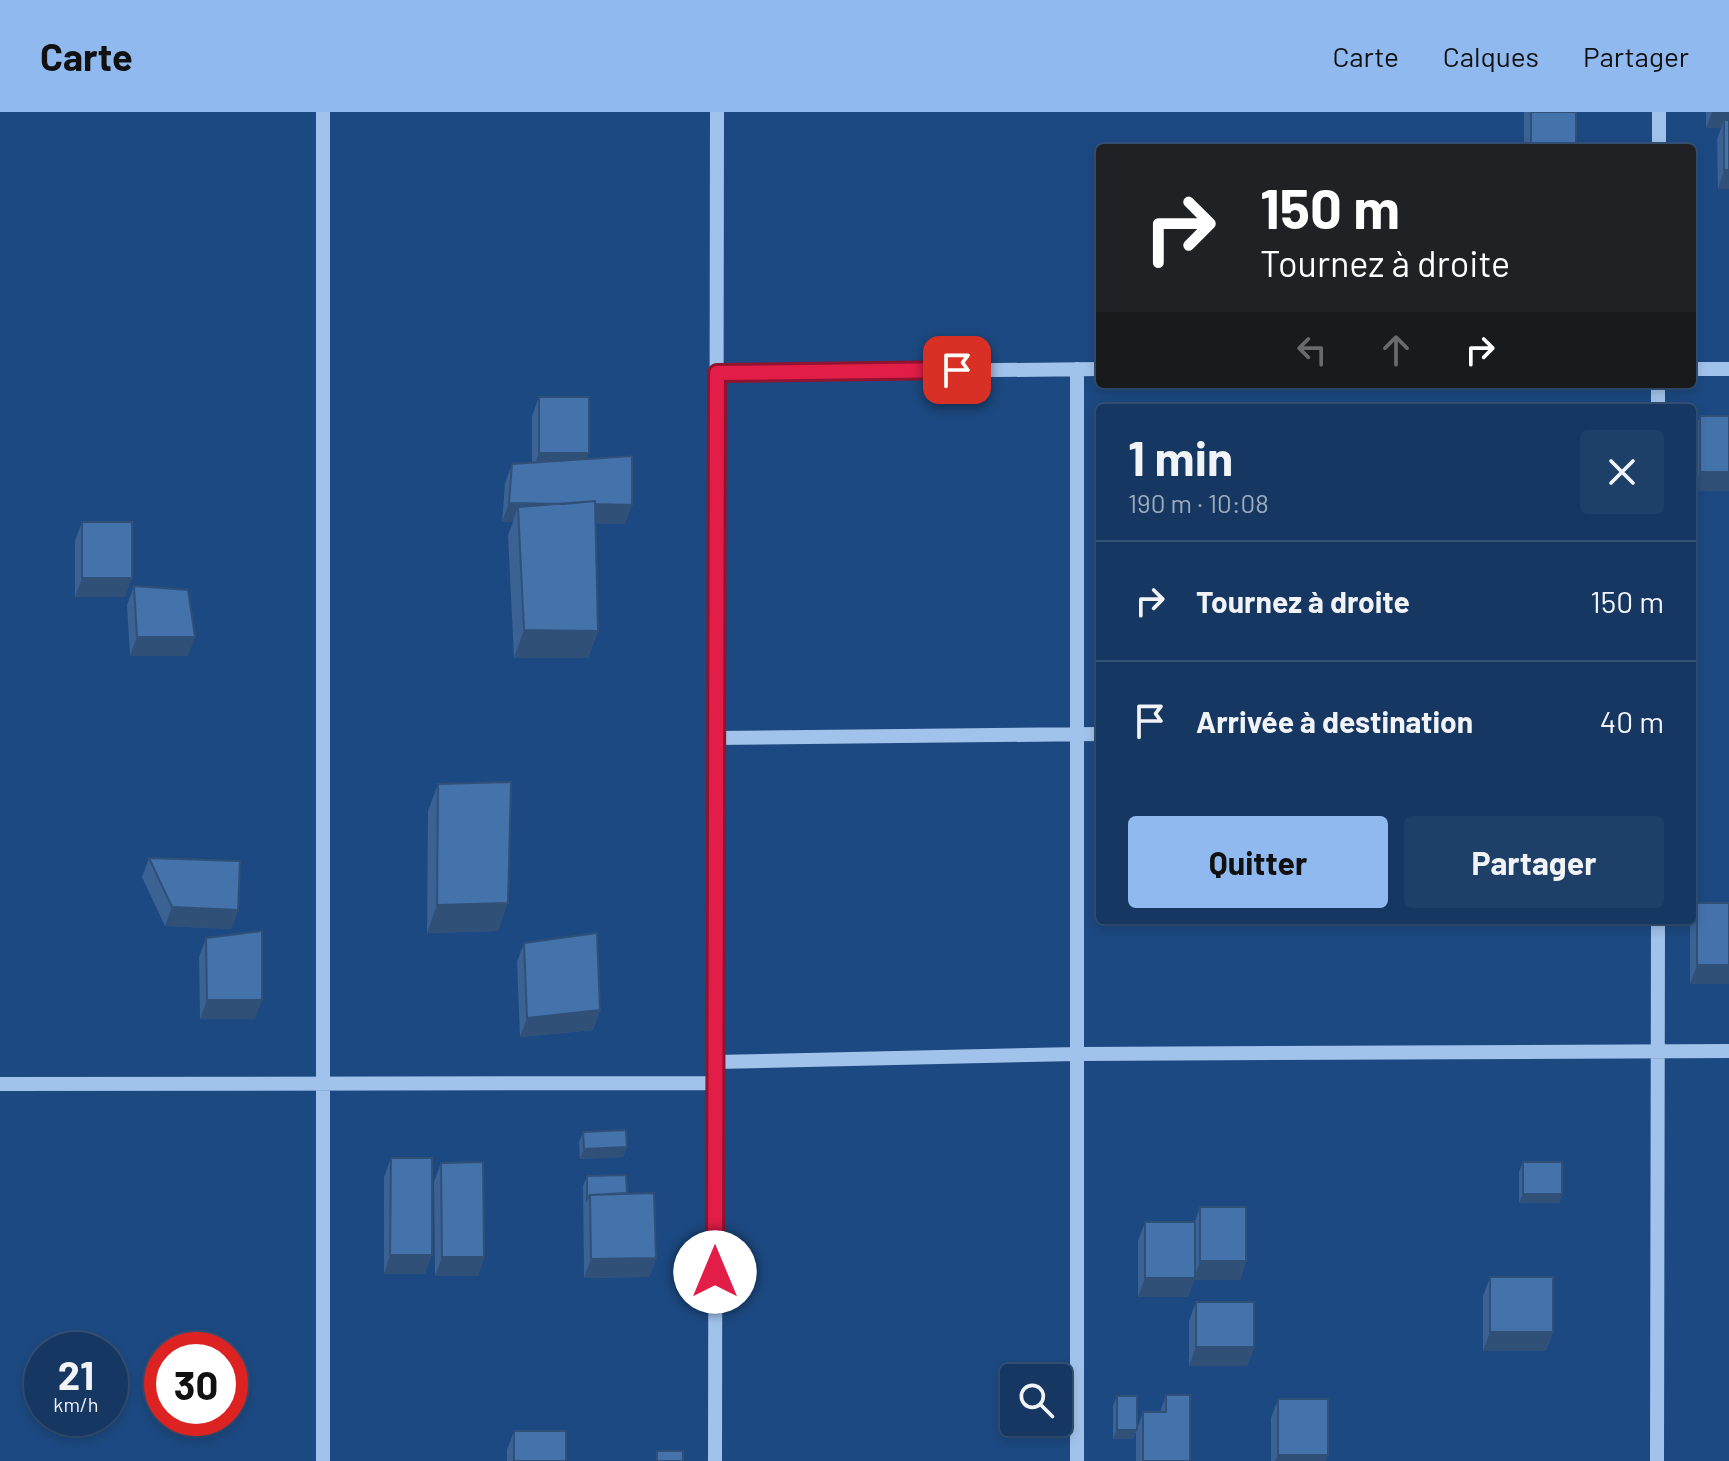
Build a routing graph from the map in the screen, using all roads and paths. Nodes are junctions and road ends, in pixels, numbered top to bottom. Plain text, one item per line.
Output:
1 (323, 112) edge
2 (717, 112) edge
3 (1659, 112) edge
4 (1659, 144) edge
5 (1077, 369) junction
6 (1096, 369) edge
7 (1696, 369) edge
8 (1729, 369) edge
9 (717, 373) junction
10 (1077, 734) junction
11 (1096, 734) edge
12 (716, 738) junction
13 (1658, 924) edge
14 (1658, 1051) junction
15 (1729, 1051) edge
16 (1077, 1054) junction
17 (716, 1062) junction
18 (323, 1083) junction
19 (716, 1083) junction
20 (0, 1084) edge
21 (323, 1461) edge
22 (715, 1461) edge
23 (1077, 1461) edge
24 (1657, 1461) edge

1 - 18 street
2 - 9 street
3 - 4 street
5 - 6 street
5 - 9 street
5 - 10 street
7 - 8 street
9 - 12 street
10 - 11 street
10 - 12 street
10 - 16 street
12 - 17 street
13 - 14 street
14 - 15 street
14 - 16 street
14 - 24 street
16 - 17 street
16 - 23 street
17 - 19 street
18 - 19 street
18 - 20 street
18 - 21 street
19 - 22 street

